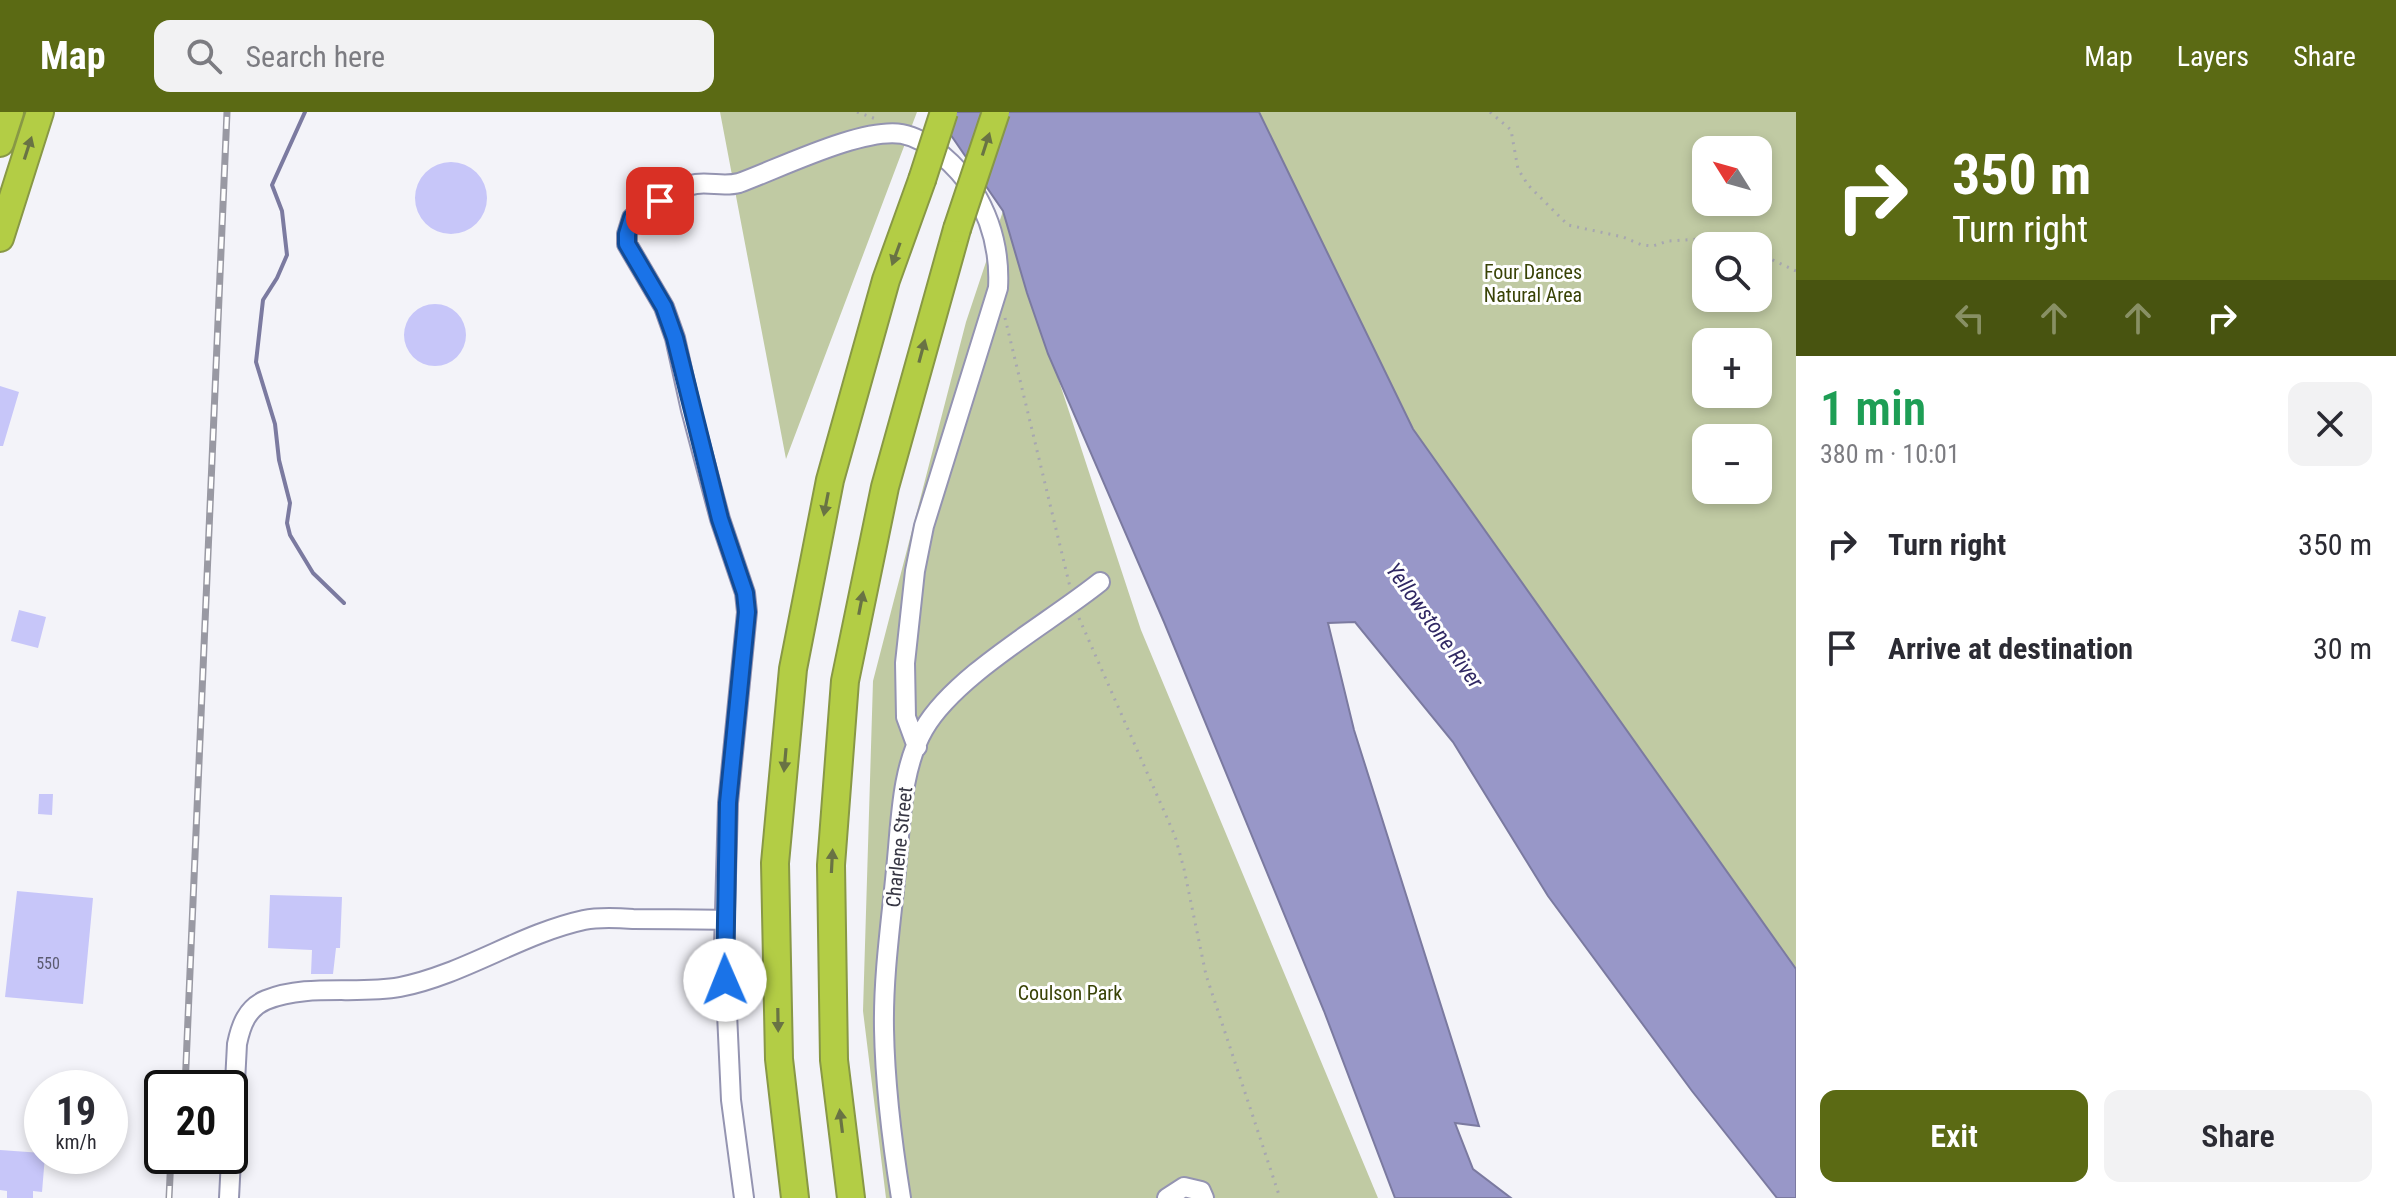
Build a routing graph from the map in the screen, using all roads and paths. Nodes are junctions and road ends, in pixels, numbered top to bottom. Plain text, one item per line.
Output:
1 (10, 112) edge
2 (40, 112) edge
3 (944, 112) edge
4 (996, 112) edge
5 (1490, 112) edge
6 (0, 143) edge
7 (8, 182) edge
8 (0, 238) edge
9 (1692, 239) edge
10 (1772, 260) edge
11 (1796, 271) edge
12 (998, 288) junction
13 (1100, 582) dead end
14 (1075, 602) junction
15 (917, 747) junction
16 (725, 920) junction
17 (229, 1198) edge
18 (744, 1198) edge
19 (795, 1198) edge
20 (851, 1198) edge
21 (901, 1198) edge
22 (1167, 1198) edge
23 (1204, 1198) edge
24 (1280, 1198) edge

1 - 6 highway
7 -> 2 highway
3 -> 19 highway, bridge
20 -> 4 highway, bridge
5 - 9 path
7 - 8 highway
10 - 11 path
12 - 14 path
12 - 15 street
12 - 16 street
13 - 14 street, Charlene Street
14 - 15 street, Charlene Street
14 - 24 path
15 - 21 street, Charlene Street
16 - 17 street
16 - 18 street
22 - 23 street

